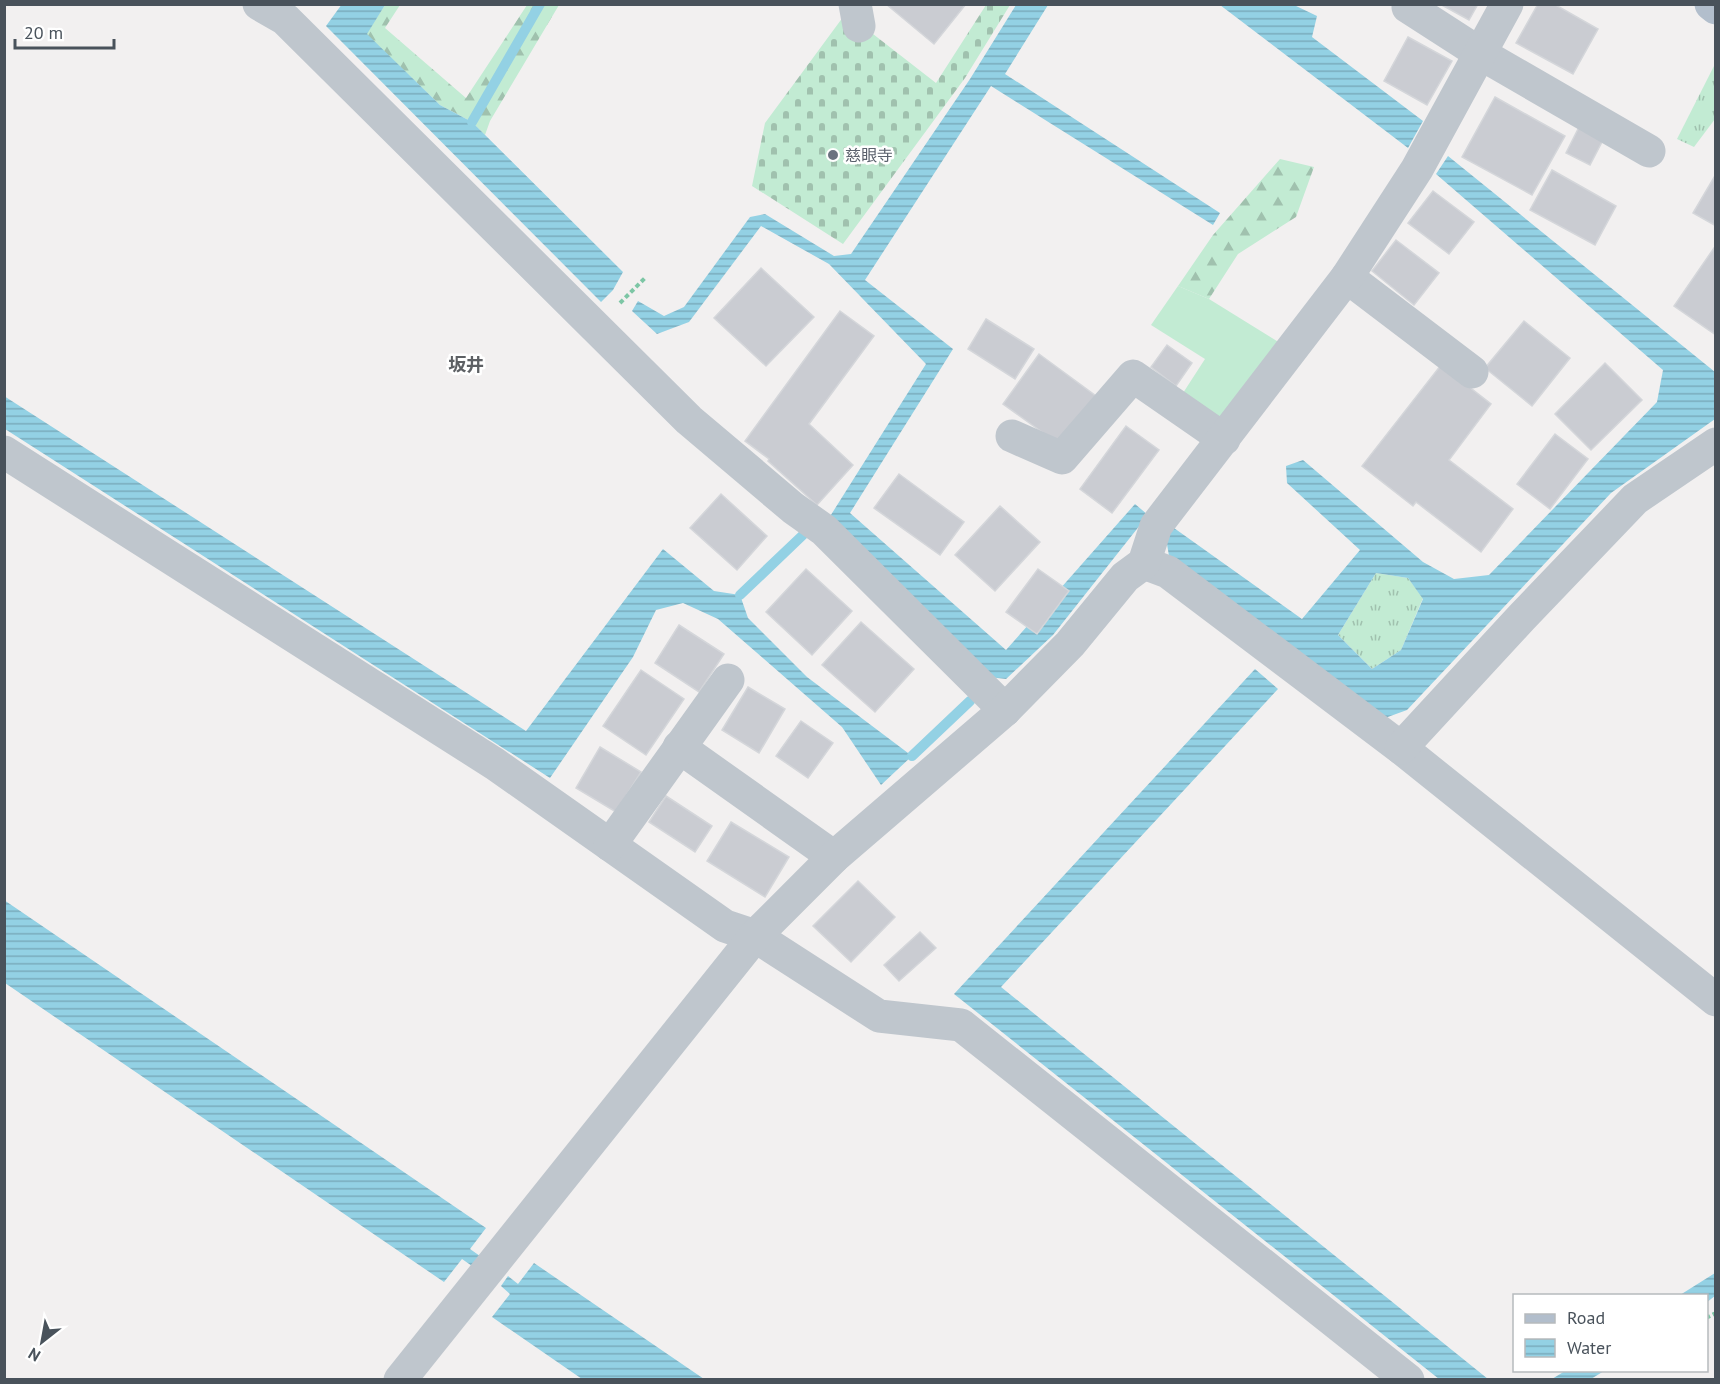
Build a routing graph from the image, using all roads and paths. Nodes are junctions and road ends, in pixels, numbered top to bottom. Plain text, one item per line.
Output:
1 (259, 4) edge
2 (1507, 4) edge
3 (1711, 4) edge
4 (1408, 8) dead end
5 (1716, 8) edge
6 (1481, 54) junction
7 (1649, 151) dead end
8 (1347, 277) junction
9 (1472, 372) dead end
10 (1012, 436) dead end
11 (1224, 439) junction
12 (1716, 444) edge
13 (4, 452) edge
14 (1144, 563) junction
15 (728, 680) dead end
16 (1005, 710) junction
17 (680, 747) junction
18 (1401, 748) junction
19 (610, 845) junction
20 (834, 857) junction
21 (755, 936) junction
22 (1716, 1000) edge
23 (400, 1380) edge
24 (1408, 1380) edge

1 - 16 street
2 - 6 street
3 - 5 main road
4 - 6 street
6 - 7 street
6 - 8 street
8 - 9 street
8 - 11 street
10 - 11 street
11 - 14 street
12 - 18 street
13 - 19 street
14 - 16 street
14 - 18 street
15 - 17 street
16 - 20 street
17 - 19 street
17 - 20 street
18 - 22 street
19 - 21 street
20 - 21 street
21 - 23 street
21 - 24 street

